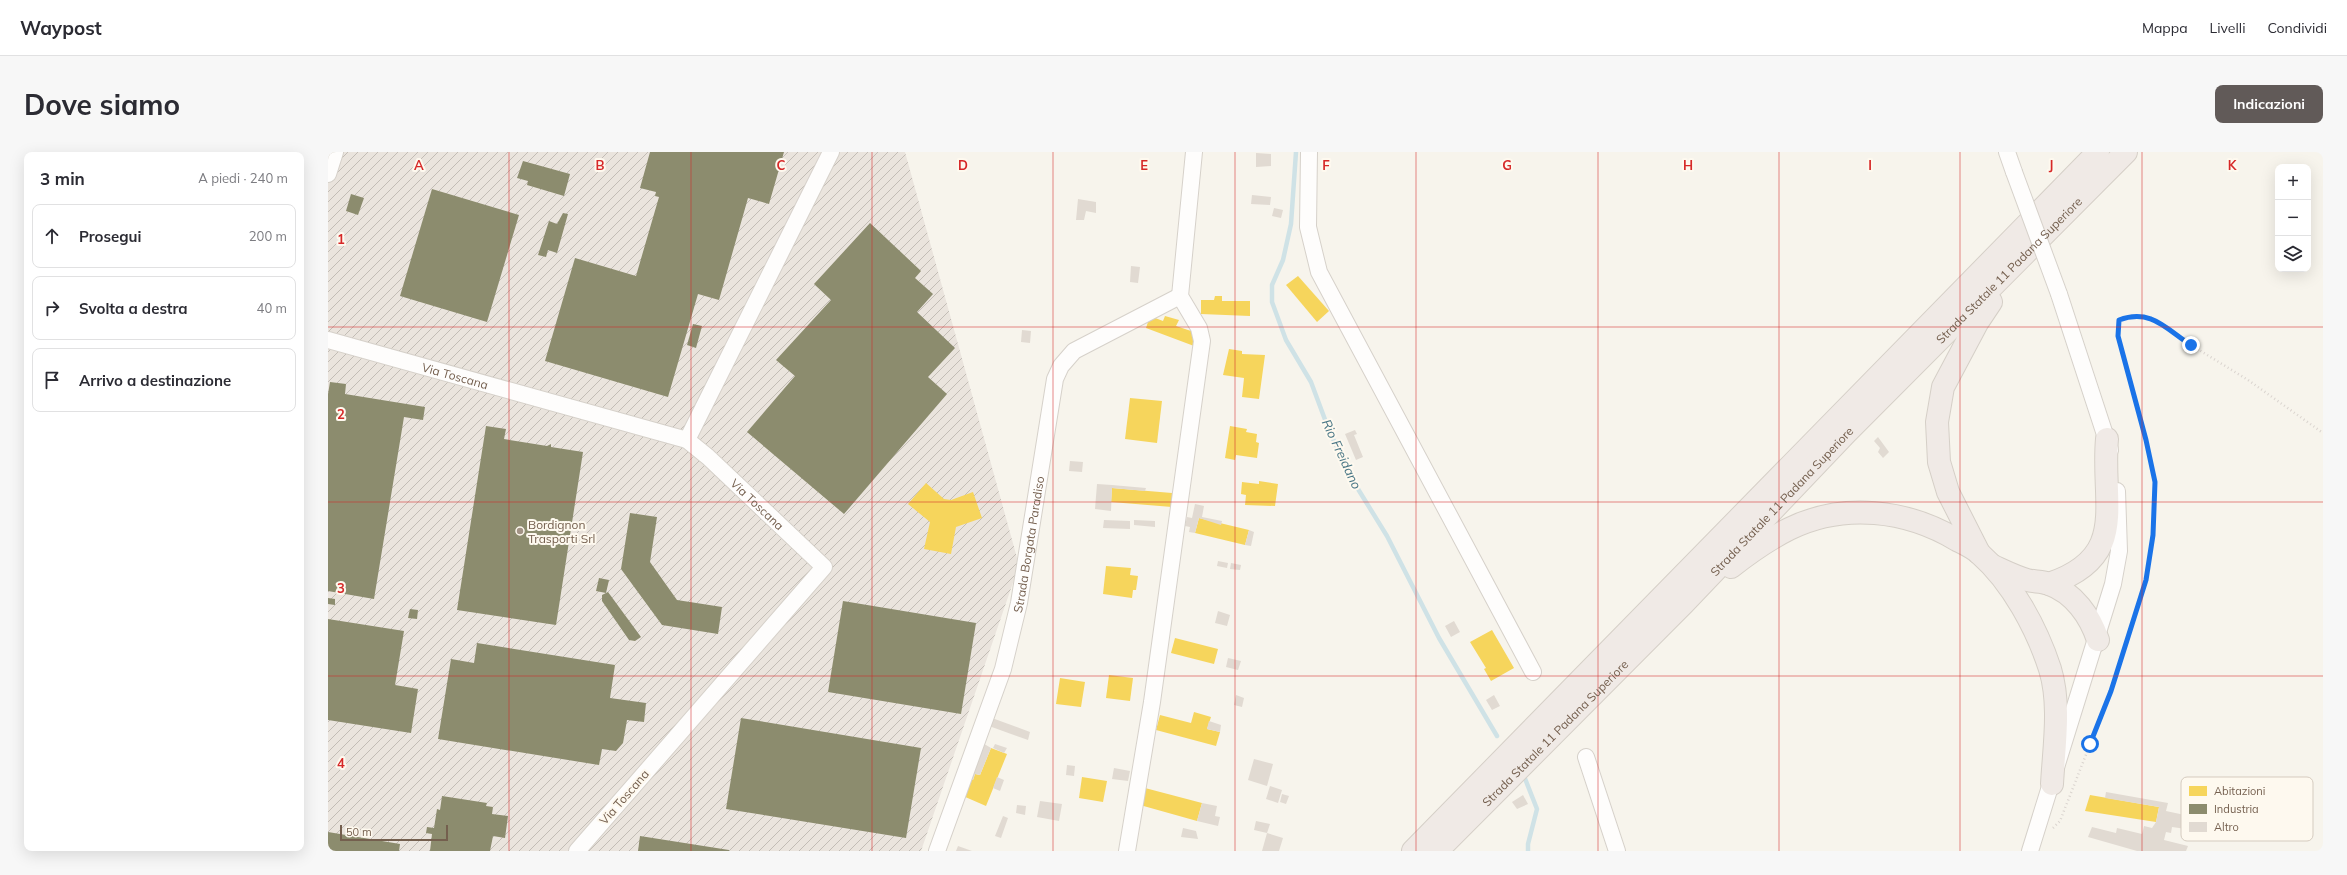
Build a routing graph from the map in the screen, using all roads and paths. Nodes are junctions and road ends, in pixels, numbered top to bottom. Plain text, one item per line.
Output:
1 (832, 152) edge
2 (1194, 152) edge
3 (1309, 152) edge
4 (2007, 152) edge
5 (2098, 152) edge
6 (2126, 152) edge
7 (2016, 265) junction
8 (1180, 296) junction
9 (328, 340) edge
10 (2323, 433) edge
11 (2107, 439) junction
12 (687, 440) junction
13 (1986, 560) junction
14 (2049, 584) junction
15 (1684, 603) junction
16 (2098, 640) junction
17 (1533, 672) dead end
18 (1586, 757) dead end
19 (2052, 784) junction
20 (2032, 846) edge
21 (577, 851) edge
22 (937, 851) edge
23 (1127, 851) edge
24 (1413, 851) edge
25 (1437, 851) edge
26 (1617, 851) edge

1 - 12 street
2 - 8 street
3 - 17 street
4 - 11 street, bridge
5 - 24 highway, Strada Statale 11 Padana Superiore
6 - 7 highway, Strada Statale 11 Padana Superiore
7 - 13 highway
7 - 15 highway, Strada Statale 11 Padana Superiore
8 - 22 street, Strada Borgata Paradiso
8 - 23 street
9 - 12 street, Via Toscana
10 - 20 path
11 - 14 highway
11 - 16 street
12 - 21 street, Via Toscana
13 - 14 highway
13 - 15 highway
13 - 19 highway
14 - 16 highway
15 - 25 highway, Strada Statale 11 Padana Superiore
16 - 19 street
18 - 26 street
19 - 20 street

